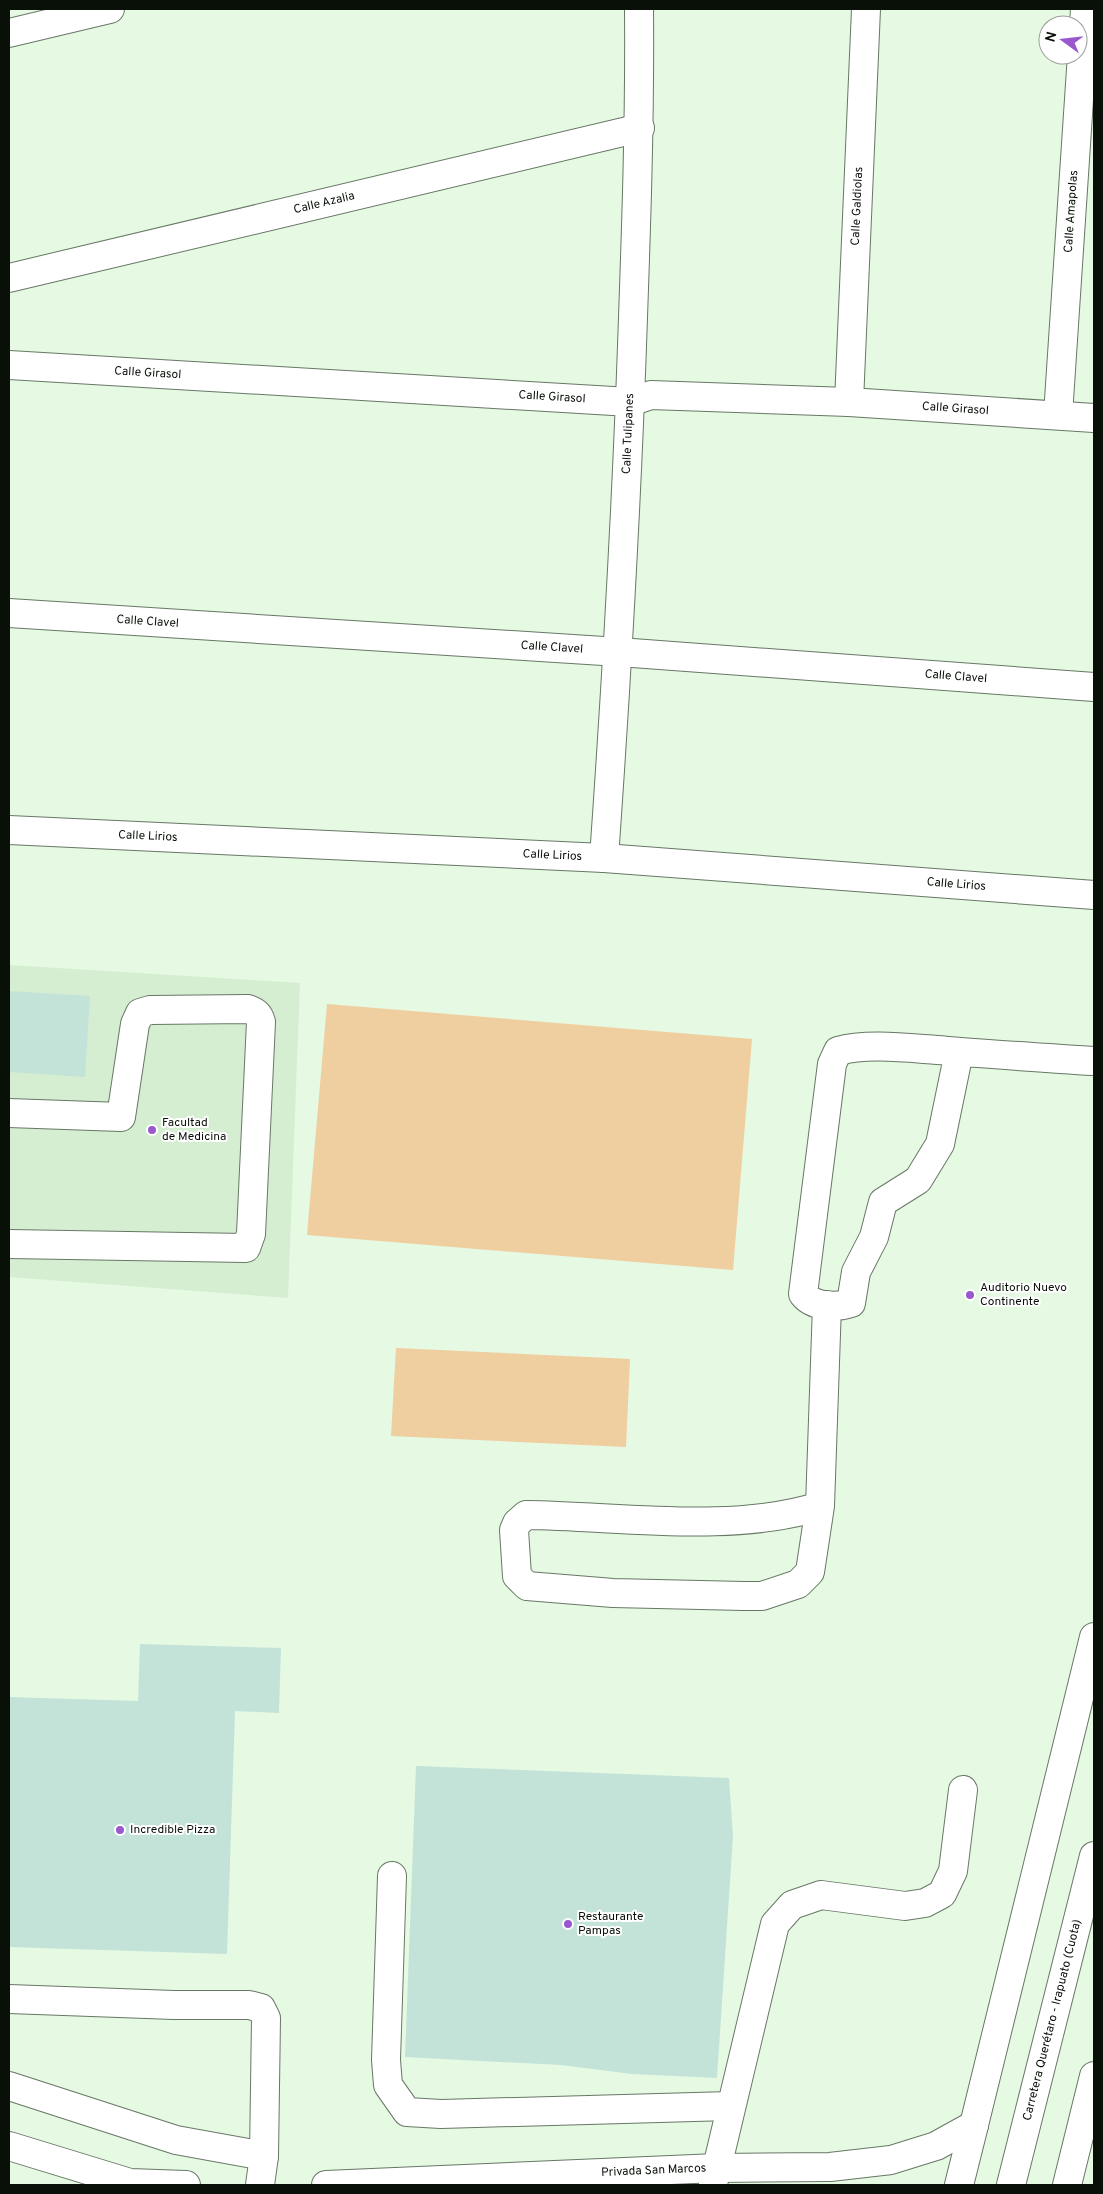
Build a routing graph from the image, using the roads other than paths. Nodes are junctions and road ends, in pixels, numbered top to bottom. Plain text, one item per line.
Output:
1 (110, 9) edge
2 (639, 9) edge
3 (866, 9) edge
4 (1085, 9) edge
5 (9, 33) edge
6 (640, 128) junction
7 (9, 278) edge
8 (9, 365) edge
9 (630, 402) junction
10 (849, 402) junction
11 (1058, 415) junction
12 (1094, 418) edge
13 (9, 613) edge
14 (619, 652) junction
15 (1094, 687) edge
16 (9, 830) edge
17 (604, 858) junction
18 (1094, 896) edge
19 (960, 1052) junction
20 (1094, 1061) edge
21 (9, 1113) edge
22 (9, 1244) edge
23 (827, 1305) junction
24 (820, 1506) junction
25 (1094, 1637) edge
26 (963, 1790) dead end
27 (1094, 1856) edge
28 (392, 1876) dead end
29 (9, 2000) edge
30 (1094, 2076) edge
31 (9, 2086) edge
32 (730, 2106) junction
33 (974, 2125) junction
34 (9, 2146) edge
35 (264, 2156) junction
36 (715, 2177) edge
37 (186, 2185) edge
38 (260, 2185) edge
39 (326, 2185) edge
40 (959, 2185) edge
41 (1011, 2185) edge
42 (1067, 2185) edge

1 - 5 main road
2 - 6 main road, Calle Tulipanes
3 - 10 main road, Calle Galdiolas
4 - 11 main road, Calle Amapolas
6 - 7 main road, Calle Azalia
6 - 9 main road, Calle Tulipanes
8 - 9 main road, Calle Girasol
9 - 10 main road, Calle Girasol
9 - 14 main road, Calle Tulipanes
10 - 11 main road, Calle Girasol
11 - 12 main road, Calle Girasol
13 - 14 main road, Calle Clavel
14 - 15 main road, Calle Clavel
14 - 17 main road, Calle Tulipanes
16 - 17 main road, Calle Lirios
17 - 18 main road, Calle Lirios
19 - 20 main road
19 - 23 main road
19 - 23 main road
21 - 22 main road
23 - 24 main road
24 - 24 main road
25 - 33 main road
26 - 32 main road
27 - 41 main road, Carretera Querétaro - Irapuato (Cuota)
28 - 32 main road
29 - 35 main road
30 - 42 main road
31 - 35 main road
32 - 36 main road
33 - 36 main road, Privada San Marcos
33 - 40 main road
34 - 37 main road
35 - 38 main road
36 - 39 main road, Privada San Marcos

